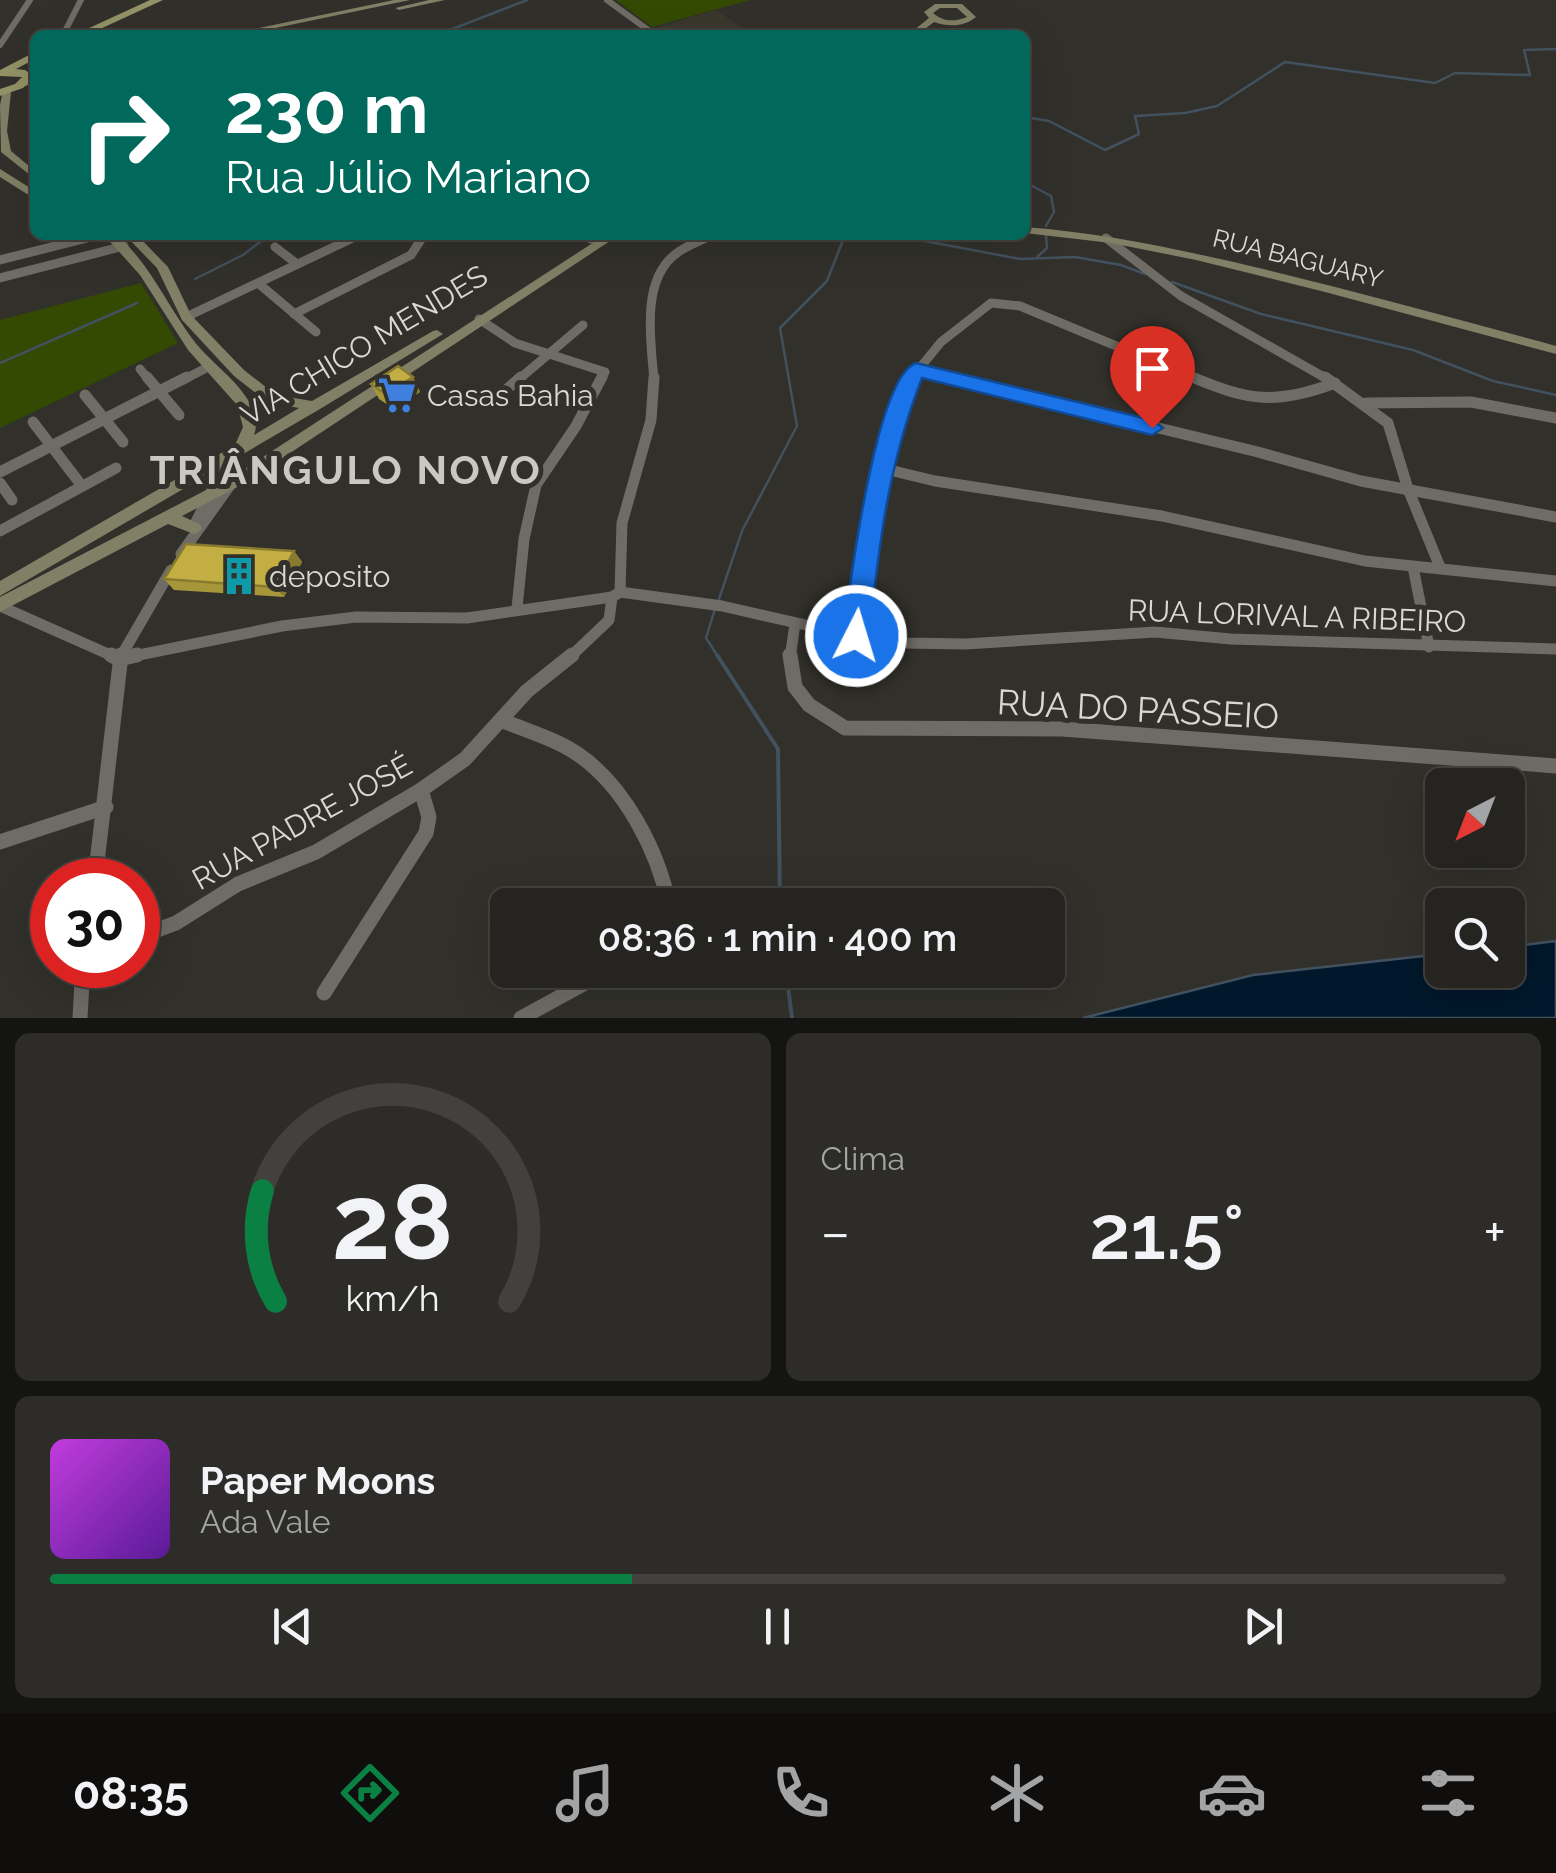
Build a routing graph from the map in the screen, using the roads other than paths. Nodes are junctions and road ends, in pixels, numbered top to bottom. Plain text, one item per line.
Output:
1 (30, 0) edge
2 (81, 0) edge
3 (158, 0) edge
4 (168, 0) edge
5 (406, 0) edge
6 (441, 0) edge
7 (607, 0) edge
8 (961, 0) edge
9 (938, 6) junction
10 (970, 6) edge
11 (933, 19) junction
12 (954, 23) junction
13 (66, 30) edge
14 (91, 30) edge
15 (102, 30) edge
16 (253, 30) edge
17 (293, 30) edge
18 (648, 30) edge
19 (919, 30) edge
20 (938, 30) edge
21 (0, 44) edge
22 (30, 60) edge
23 (2, 72) edge
24 (29, 77) edge
25 (3, 93) edge
26 (0, 172) edge
27 (30, 172) edge
28 (30, 193) edge
29 (1030, 230) edge
30 (1106, 238) junction
31 (79, 240) edge
32 (348, 240) edge
33 (421, 240) edge
34 (585, 240) edge
35 (605, 240) edge
36 (703, 240) edge
37 (127, 241) edge
38 (275, 248) dead end
39 (0, 260) edge
40 (297, 264) junction
41 (0, 278) edge
42 (258, 283) junction
43 (174, 290) junction
44 (159, 295) junction
45 (294, 314) junction
46 (186, 317) junction
47 (479, 319) junction
48 (583, 325) dead end
49 (316, 332) dead end
50 (1556, 350) edge
51 (547, 354) junction
52 (210, 366) junction
53 (140, 369) dead end
54 (916, 370) junction
55 (1335, 382) junction
56 (159, 391) junction
57 (85, 395) dead end
58 (1366, 403) junction
59 (490, 404) dead end
60 (318, 406) junction
61 (338, 411) junction
62 (179, 414) dead end
63 (104, 418) junction
64 (1556, 418) edge
65 (34, 422) dead end
66 (123, 442) dead end
67 (52, 445) junction
68 (237, 453) junction
69 (116, 468) dead end
70 (880, 468) junction
71 (252, 471) junction
72 (0, 472) edge
73 (0, 483) edge
74 (230, 484) junction
75 (82, 486) junction
76 (1408, 489) junction
77 (209, 495) junction
78 (12, 500) dead end
79 (168, 517) junction
80 (1556, 517) edge
81 (0, 530) edge
82 (191, 535) junction
83 (1413, 567) junction
84 (1440, 567) junction
85 (1556, 581) edge
86 (0, 589) edge
87 (616, 595) junction
88 (0, 606) edge
89 (516, 608) junction
90 (795, 624) junction
91 (856, 636) junction
92 (1429, 647) junction
93 (1556, 649) edge
94 (119, 659) junction
95 (501, 720) junction
96 (1556, 766) edge
97 (421, 790) junction
98 (106, 807) junction
99 (0, 842) edge
100 (98, 858) edge
101 (666, 888) edge
102 (160, 929) edge
103 (82, 988) edge
104 (576, 988) edge
105 (324, 993) dead end
106 (80, 1018) edge
107 (520, 1018) edge

1 - 21 street
2 - 13 street
3 - 14 main road
4 - 15 main road
5 - 16 street
6 - 17 street
7 - 18 street
8 - 9 street
9 - 10 street
9 - 11 street
10 - 12 street
11 - 12 street
11 - 19 street
12 - 20 street
22 - 23 main road
23 - 24 main road
24 - 25 main road
25 - 27 street
26 - 28 street
29 - 30 street, RUA BAGUARY
30 - 50 street, RUA BAGUARY
30 - 55 street
31 - 39 street
32 - 40 street
33 - 45 street
34 - 60 street, VIA CHICO MENDES
35 - 47 street, VIA CHICO MENDES
36 - 87 street, RUA PADRE JOSÉ
37 - 41 street
37 - 43 street
37 - 44 street
38 - 40 street
40 - 42 street
42 - 45 street
42 - 46 street
43 - 44 street
43 - 46 street
44 - 52 street
45 - 49 street
46 - 60 street
47 - 51 street
47 - 61 street, VIA CHICO MENDES
48 - 51 street
51 - 59 street
51 - 89 street
52 - 56 street
52 - 68 street
53 - 56 street
54 - 55 street
54 - 70 street
54 - 76 street
55 - 58 street
56 - 62 street
56 - 63 street
57 - 63 street
58 - 64 street
58 - 76 street
60 - 61 street
60 - 68 street, VIA CHICO MENDES
61 - 71 street, VIA CHICO MENDES
63 - 66 street
63 - 67 street
65 - 67 street
67 - 72 street
67 - 75 street
68 - 71 street
68 - 77 street
68 - 86 street, VIA CHICO MENDES
69 - 75 street
70 - 83 street
70 - 91 street
71 - 74 street, VIA CHICO MENDES
73 - 78 street
74 - 77 street, VIA CHICO MENDES
74 - 82 street
75 - 81 street
76 - 80 street
76 - 84 street
77 - 79 street, VIA CHICO MENDES
77 - 82 street
79 - 82 street
79 - 88 street, VIA CHICO MENDES
82 - 94 street
83 - 84 street
83 - 92 street
84 - 85 street
87 - 89 street, RUA LORIVAL A RIBEIRO
87 - 90 street, RUA LORIVAL A RIBEIRO
87 - 95 street, RUA PADRE JOSÉ
88 - 94 street
89 - 94 street, RUA LORIVAL A RIBEIRO
90 - 91 street, RUA LORIVAL A RIBEIRO
90 - 96 street, RUA DO PASSEIO
91 - 92 street, RUA LORIVAL A RIBEIRO
92 - 93 street, RUA LORIVAL A RIBEIRO
94 - 98 street
95 - 97 street, RUA PADRE JOSÉ
95 - 101 street
97 - 102 street, RUA PADRE JOSÉ
97 - 105 street
98 - 99 street
98 - 100 street
103 - 106 street
104 - 107 street

